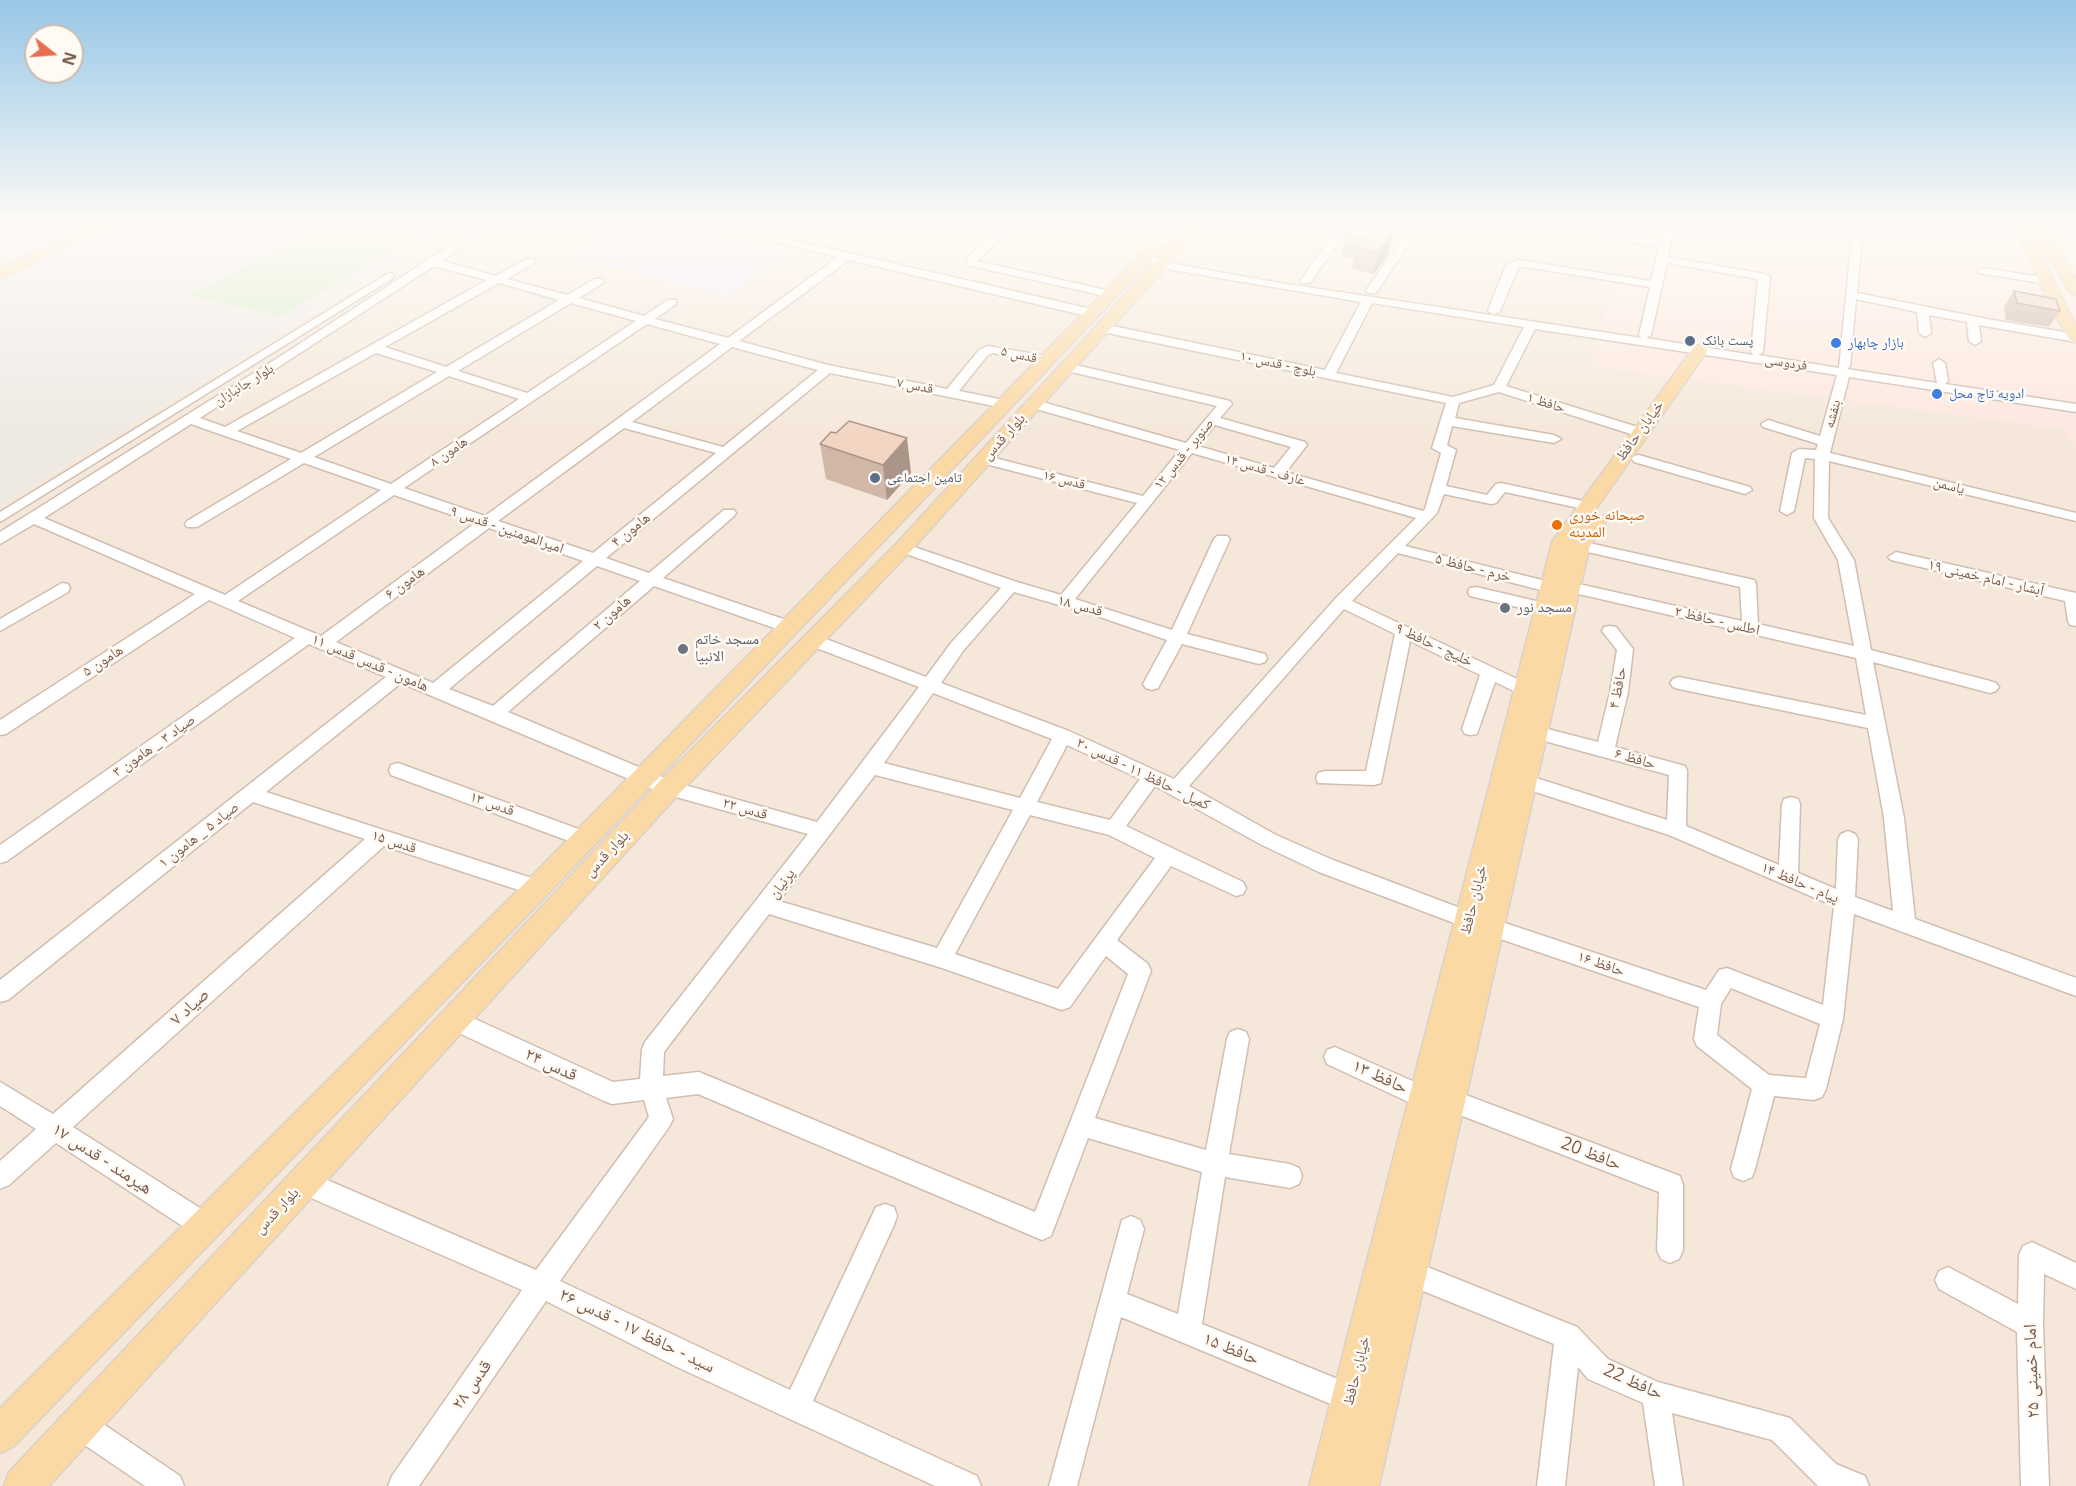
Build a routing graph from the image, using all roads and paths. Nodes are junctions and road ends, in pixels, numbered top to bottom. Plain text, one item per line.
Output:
1 (357, 296) edge
2 (381, 296) edge
3 (465, 296) edge
4 (564, 296) edge
5 (573, 296) edge
6 (792, 296) edge
7 (1037, 296) edge
8 (1045, 296) edge
9 (1063, 296) edge
10 (1117, 296) edge
11 (1117, 296) edge
12 (1369, 296) edge
13 (1377, 296) edge
14 (1381, 296) edge
15 (1499, 296) edge
16 (1654, 296) edge
17 (1762, 296) edge
18 (1852, 296) edge
19 (1858, 296) edge
20 (2055, 296) edge
21 (570, 298) junction
22 (672, 302) dead end
23 (1981, 309) dead end
24 (1101, 310) junction
25 (1494, 310) junction
26 (1923, 310) junction
27 (647, 318) junction
28 (1973, 320) junction
29 (1987, 323) junction
30 (1531, 324) junction
31 (1924, 333) dead end
32 (1645, 335) junction
33 (2076, 338) edge
34 (1975, 341) dead end
35 (730, 342) junction
36 (374, 348) junction
37 (1707, 351) junction
38 (270, 352) junction
39 (1757, 352) junction
40 (288, 357) junction
41 (1939, 363) dead end
42 (1057, 364) junction
43 (827, 369) junction
44 (1844, 369) junction
45 (448, 372) junction
46 (1329, 374) junction
47 (1942, 381) junction
48 (1498, 388) junction
49 (951, 393) junction
50 (529, 398) junction
51 (1453, 401) junction
52 (2076, 401) edge
53 (1004, 404) junction
54 (1034, 404) junction
55 (2076, 408) edge
56 (190, 419) junction
57 (1212, 420) junction
58 (1447, 421) junction
59 (622, 423) junction
60 (1768, 424) dead end
61 (225, 432) junction
62 (1554, 440) dead end
63 (1639, 445) junction
64 (1189, 448) junction
65 (1824, 448) junction
66 (726, 452) junction
67 (302, 459) junction
68 (983, 459) junction
69 (1278, 474) junction
70 (1438, 489) junction
71 (392, 490) junction
72 (1745, 490) dead end
73 (1146, 501) junction
74 (1587, 506) junction
75 (1787, 511) dead end
76 (729, 513) dead end
77 (1426, 516) junction
78 (2076, 517) edge
79 (0, 518) edge
80 (32, 518) junction
81 (487, 523) junction
82 (192, 524) dead end
83 (0, 539) edge
84 (1222, 539) dead end
85 (1580, 546) junction
86 (903, 548) junction
87 (1395, 549) junction
88 (1896, 557) dead end
89 (594, 560) junction
90 (651, 580) junction
91 (1011, 586) junction
92 (62, 588) dead end
93 (1476, 592) dead end
94 (207, 594) junction
95 (1556, 594) junction
96 (2074, 598) edge
97 (225, 602) junction
98 (1064, 602) junction
99 (1342, 602) junction
100 (2076, 621) edge
101 (0, 626) edge
102 (789, 627) junction
103 (1750, 629) junction
104 (1404, 631) junction
105 (1610, 631) dead end
106 (1177, 637) junction
107 (315, 640) junction
108 (812, 640) junction
109 (1864, 654) junction
110 (1258, 658) dead end
111 (1490, 672) junction
112 (399, 676) junction
113 (1679, 682) dead end
114 (930, 684) junction
115 (1152, 684) dead end
116 (1990, 687) dead end
117 (436, 690) junction
118 (1527, 690) junction
119 (495, 714) junction
120 (1878, 724) junction
121 (0, 729) edge
122 (1471, 729) dead end
123 (1536, 732) junction
124 (1064, 736) junction
125 (1605, 750) junction
126 (871, 767) junction
127 (398, 770) dead end
128 (1152, 776) junction
129 (644, 778) junction
130 (1325, 778) dead end
131 (1524, 781) junction
132 (669, 788) junction
133 (1177, 788) junction
134 (251, 794) junction
135 (1791, 804) dead end
136 (1024, 807) junction
137 (1114, 830) junction
138 (1676, 830) junction
139 (822, 831) junction
140 (381, 837) junction
141 (585, 838) junction
142 (1848, 839) dead end
143 (0, 855) edge
144 (1167, 856) junction
145 (1788, 877) junction
146 (537, 888) junction
147 (1236, 888) dead end
148 (1845, 902) junction
149 (766, 905) junction
150 (1480, 923) junction
151 (1905, 924) junction
152 (1104, 942) junction
153 (942, 959) junction
154 (2076, 987) edge
155 (0, 993) edge
156 (1711, 1001) junction
157 (1832, 1018) junction
158 (454, 1020) junction
159 (1238, 1039) dead end
160 (1335, 1057) dead end
161 (1765, 1085) junction
162 (651, 1087) junction
163 (0, 1093) edge
164 (1437, 1099) junction
165 (1081, 1125) junction
166 (55, 1128) junction
167 (1215, 1164) junction
168 (1743, 1169) dead end
169 (1290, 1176) dead end
170 (0, 1177) edge
171 (304, 1182) junction
172 (885, 1216) dead end
173 (205, 1226) junction
174 (1131, 1228) dead end
175 (1670, 1250) dead end
176 (1410, 1273) junction
177 (2076, 1276) edge
178 (1948, 1280) dead end
179 (541, 1285) junction
180 (1113, 1301) junction
181 (2030, 1325) junction
182 (1188, 1332) junction
183 (1568, 1336) junction
184 (1656, 1395) junction
185 (1350, 1398) junction
186 (796, 1407) junction
187 (80, 1425) junction
188 (0, 1434) edge
189 (24, 1486) edge
190 (170, 1486) edge
191 (402, 1486) edge
192 (967, 1486) edge
193 (1063, 1486) edge
194 (1328, 1486) edge
195 (1360, 1486) edge
196 (1551, 1486) edge
197 (1669, 1486) edge
198 (1855, 1486) edge
199 (2035, 1486) edge

1 - 38 street, بلوار جانبازان
2 - 40 street, بلوار جانبازان
3 - 36 street
4 - 21 street, قدس ۷
5 - 21 street
6 - 35 street, هامون ۶
7 - 24 street
8 - 24 street
9 - 24 street
10 - 24 main road, بلوار قدس
11 - 24 main road, بلوار قدس
12 - 46 street
13 - 30 street, فردوسی
14 - 25 street, فردوسی
15 - 25 street
16 - 32 street
17 - 39 street
18 - 44 street, بنفشه
19 - 26 street
20 - 33 main road
21 - 27 street, قدس ۷
21 - 45 street
22 - 27 street, هامون ۸
23 - 29 street
24 - 42 main road, بلوار قدس
24 - 46 street, بلوچ - قدس ۱۰
25 - 32 street, فردوسی
26 - 28 street
26 - 31 street
27 - 35 street, قدس ۷
27 - 50 street, هامون ۸
28 - 29 street
28 - 34 street
29 - 33 street
30 - 37 street, فردوسی
30 - 48 street
32 - 39 street, فردوسی
35 - 43 street, قدس ۷
35 - 59 street, هامون ۶
36 - 45 street
36 - 61 street
37 - 44 street, فردوسی
37 - 63 main road, خیابان حافظ
38 - 40 street
38 - 79 street, بلوار جانبازان
39 - 44 street, فردوسی
40 - 56 street, بلوار جانبازان
41 - 47 street
42 - 49 street, قدس ۵
42 - 53 main road, بلوار قدس
42 - 54 main road, بلوار قدس
42 - 57 street, صنوبر - قدس ۱۲
43 - 49 street, قدس ۷
43 - 66 street, هامون ۴
44 - 47 street, فردوسی
44 - 55 street, فردوسی
44 - 65 street, بنفشه
45 - 50 street
45 - 67 street
46 - 51 street, بلوچ - قدس ۱۰
47 - 52 street, فردوسی
48 - 51 street
48 - 63 street, حافظ ۱
49 - 53 street, قدس ۷
50 - 71 street, هامون ۸
51 - 58 street
53 - 102 main road, بلوار قدس
54 - 64 street, عارف - قدس ۱۴
54 - 68 main road, بلوار قدس
56 - 61 street, امیرالمومنین - قدس ۹
56 - 80 street, بلوار جانبازان
57 - 64 street, صنوبر - قدس ۱۲
57 - 69 street
58 - 62 street
58 - 70 street
59 - 66 street
59 - 81 street, هامون ۶
60 - 65 street, یاسمن
61 - 67 street, امیرالمومنین - قدس ۹
63 - 72 street, حافظ ۱
63 - 74 main road, خیابان حافظ
63 - 85 main road, خیابان حافظ
64 - 69 street, عارف - قدس ۱۴
64 - 73 street, صنوبر - قدس ۱۲
65 - 75 street
65 - 78 street, یاسمن
65 - 109 street, بنفشه
66 - 89 street, هامون ۴
67 - 71 street, امیرالمومنین - قدس ۹
67 - 82 street
68 - 73 street, قدس ۱۶
68 - 86 main road, بلوار قدس
69 - 77 street, عارف - قدس ۱۴
70 - 74 street
70 - 77 street
71 - 81 street, امیرالمومنین - قدس ۹
71 - 97 street, هامون ۸
73 - 98 street, صنوبر - قدس ۱۲
74 - 95 main road, خیابان حافظ
76 - 90 street, هامون ۲
77 - 87 street
80 - 83 street, بلوار جانبازان
80 - 94 street, هامون - قدس قدس ۱۱
81 - 89 street, امیرالمومنین - قدس ۹
81 - 107 street, هامون ۶
84 - 106 street
85 - 95 main road, خیابان حافظ
85 - 103 street
86 - 91 street, قدس ۱۸
86 - 108 main road, بلوار قدس
87 - 95 street, خرم - حافظ ۵
87 - 99 street
88 - 96 street, آبشار - امام خمینی ۱۹
89 - 90 street, امیرالمومنین - قدس ۹
89 - 117 street, هامون ۴
90 - 102 street, امیرالمومنین - قدس ۹
90 - 119 street, هامون ۲
91 - 98 street, قدس ۱۸
91 - 114 street, پرنیان
92 - 101 street
93 - 95 street
94 - 97 street, هامون - قدس قدس ۱۱
94 - 121 street, هامون ۵
95 - 103 street, اطلس - حافظ ۲
95 - 118 main road, خیابان حافظ
95 - 123 main road, خیابان حافظ
96 - 100 street
97 - 107 street, هامون - قدس قدس ۱۱
98 - 106 street, قدس ۱۸
99 - 104 street, خلیج - حافظ ۹
99 - 133 street
102 - 129 main road, بلوار قدس
103 - 109 street, اطلس - حافظ ۲
104 - 111 street, خلیج - حافظ ۹
104 - 130 street
105 - 125 street, حافظ ۴
106 - 110 street, قدس ۱۸
106 - 115 street
107 - 112 street, هامون - قدس قدس ۱۱
107 - 143 street, صیاد ۳ _ هامون ۳
108 - 114 street, کمیل - حافظ ۱۱ - قدس ۲۰
108 - 132 main road, بلوار قدس
109 - 116 street, اطلس - حافظ ۲
109 - 120 street, بنفشه
111 - 118 street, خلیج - حافظ ۹
111 - 122 street
112 - 117 street, هامون - قدس قدس ۱۱
112 - 134 street, صیاد ۵ _ هامون ۱
113 - 120 street
114 - 124 street, کمیل - حافظ ۱۱ - قدس ۲۰
114 - 126 street, پرنیان
117 - 119 street, هامون - قدس قدس ۱۱
118 - 150 main road, خیابان حافظ
119 - 129 street, هامون - قدس قدس ۱۱
120 - 151 street, بنفشه
123 - 125 street, حافظ ۶
123 - 131 main road, خیابان حافظ
124 - 128 street, کمیل - حافظ ۱۱ - قدس ۲۰
124 - 136 street
125 - 138 street, حافظ ۶
126 - 136 street
126 - 139 street, پرنیان
127 - 141 street, قدس ۱۳
128 - 133 street, کمیل - حافظ ۱۱ - قدس ۲۰
128 - 137 street
129 - 132 street, قدس ۲۲
129 - 141 main road, بلوار قدس
131 - 138 street, پیام - حافظ ۱۴
131 - 150 main road, خیابان حافظ
132 - 139 street, قدس ۲۲
132 - 158 main road, بلوار قدس
133 - 150 street, کمیل - حافظ ۱۱ - قدس ۲۰
134 - 140 street, قدس ۱۵
134 - 155 street, صیاد ۵ _ هامون ۱
135 - 145 street
136 - 137 street
136 - 153 street
137 - 144 street
138 - 145 street, پیام - حافظ ۱۴
139 - 149 street, پرنیان
140 - 146 street, قدس ۱۵
140 - 166 street, صیاد ۷
141 - 146 main road, بلوار قدس
142 - 148 street
144 - 147 street
144 - 152 street
145 - 148 street, پیام - حافظ ۱۴
146 - 173 main road, بلوار قدس
148 - 151 street, پیام - حافظ ۱۴
148 - 157 street
149 - 153 street
149 - 162 street, پرنیان
150 - 156 street, حافظ ۱۶
150 - 164 main road, خیابان حافظ
151 - 154 street, پیام - حافظ ۱۴
152 - 153 street
152 - 165 street
156 - 157 street
156 - 161 street
157 - 161 street
158 - 162 street, قدس ۲۴
158 - 171 main road, بلوار قدس
159 - 167 street
160 - 164 street, حافظ ۱۳
161 - 168 street
162 - 165 street, قدس ۲۴
162 - 179 street, پرنیان
163 - 166 street, هیرمند - قدس ۱۷
164 - 175 street, حافظ 20
164 - 176 main road, خیابان حافظ
164 - 185 main road, خیابان حافظ
165 - 167 street
166 - 170 street, صیاد ۷
166 - 173 street, هیرمند - قدس ۱۷
167 - 169 street
167 - 182 street
171 - 179 street, سید - حافظ ۱۷ - قدس ۲۶
171 - 187 main road, بلوار قدس
172 - 186 street
173 - 188 main road, بلوار قدس
174 - 180 street
176 - 183 street, حافظ 22
176 - 195 main road, خیابان حافظ
177 - 181 street, امام خمینی ۲۵
178 - 181 street
179 - 186 street, سید - حافظ ۱۷ - قدس ۲۶
179 - 191 street, قدس ۲۸
180 - 182 street, حافظ ۱۵
180 - 193 street
181 - 199 street, امام خمینی ۲۵
182 - 185 street, حافظ ۱۵
183 - 184 street, حافظ 22
183 - 196 street
184 - 197 street
184 - 198 street, حافظ 22
185 - 194 main road, خیابان حافظ
186 - 192 street, سید - حافظ ۱۷ - قدس ۲۶
187 - 189 main road, بلوار قدس
187 - 190 street

